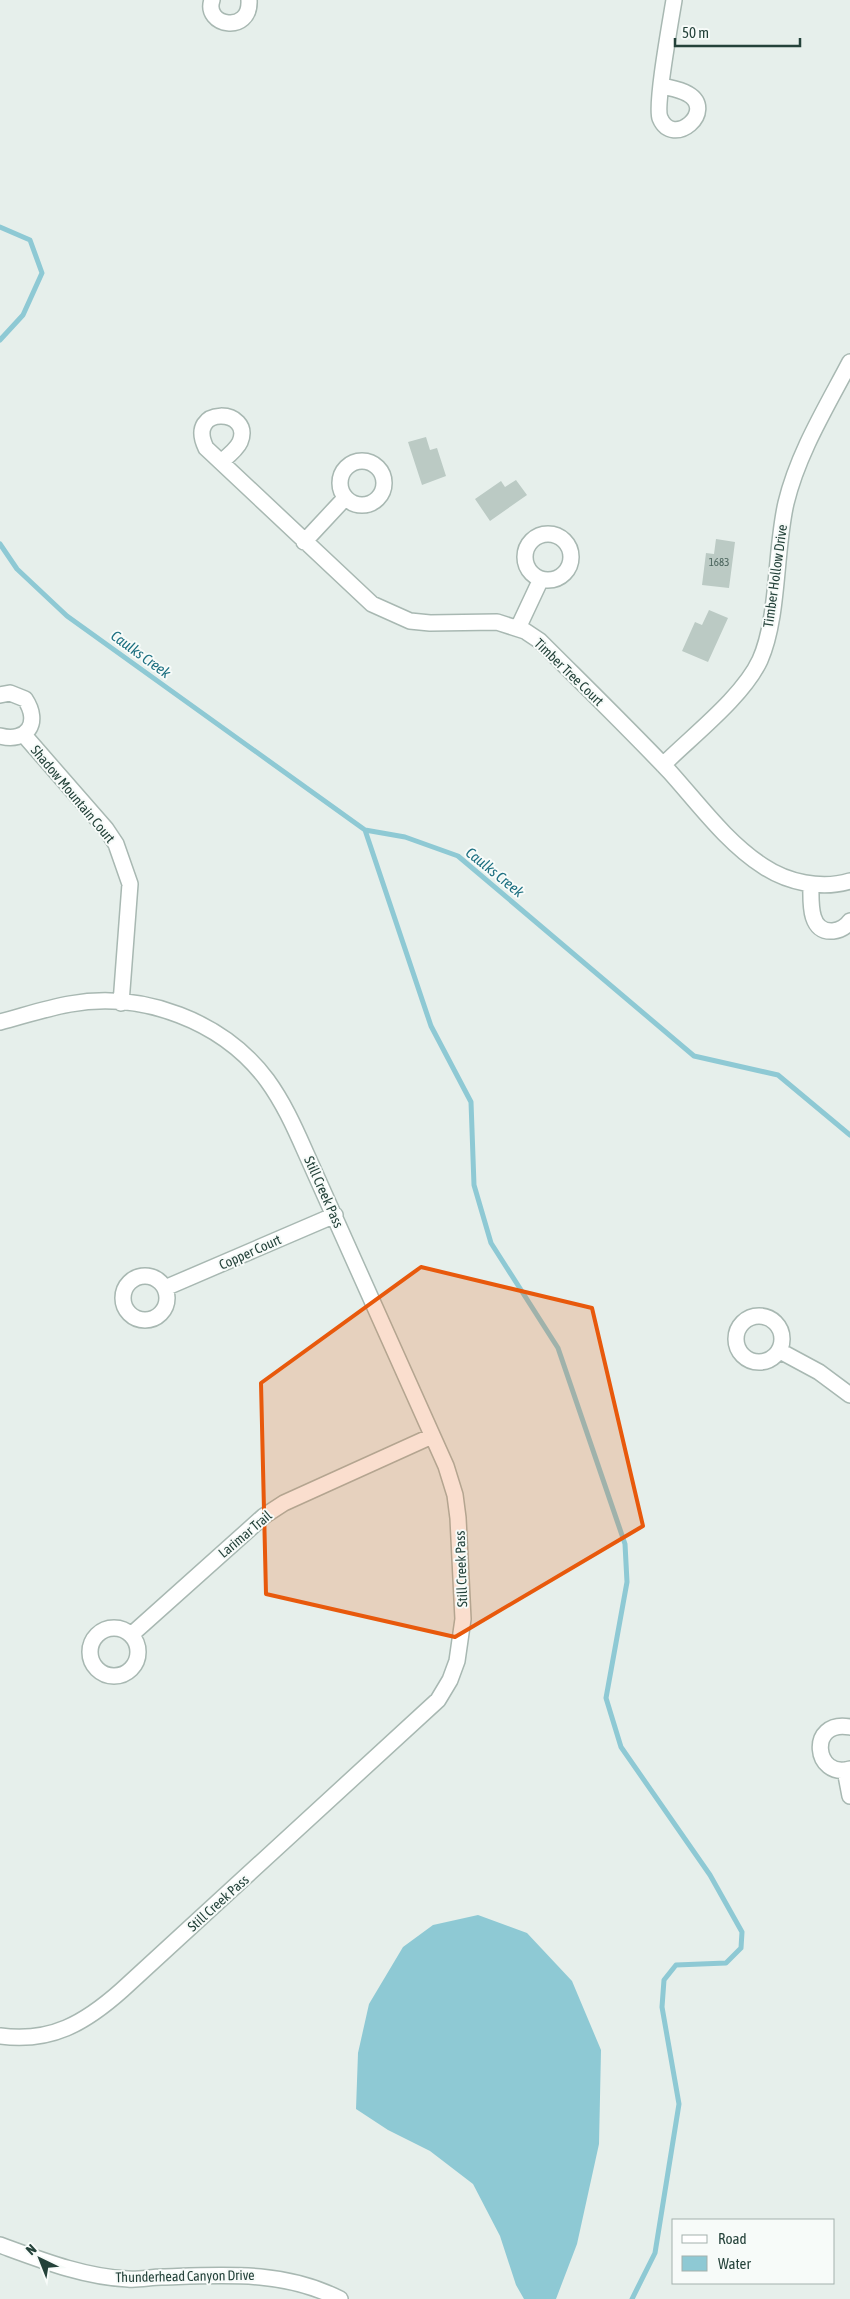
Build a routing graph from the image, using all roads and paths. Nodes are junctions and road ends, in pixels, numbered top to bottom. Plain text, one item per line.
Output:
1 (212, 0) edge
2 (249, 0) edge
3 (674, 0) edge
4 (662, 86) dead end
5 (850, 362) edge
6 (221, 462) dead end
7 (345, 498) dead end
8 (304, 542) junction
9 (541, 579) dead end
10 (518, 628) junction
11 (0, 695) edge
12 (24, 735) junction
13 (0, 736) edge
14 (663, 765) junction
15 (850, 881) edge
16 (811, 884) junction
17 (850, 922) edge
18 (121, 1003) junction
19 (0, 1022) edge
20 (335, 1215) junction
21 (166, 1288) dead end
22 (780, 1351) dead end
23 (850, 1394) edge
24 (432, 1436) junction
25 (131, 1635) dead end
26 (850, 1727) edge
27 (848, 1770) edge
28 (850, 1796) edge
29 (0, 2036) edge
30 (0, 2245) edge
31 (340, 2299) edge

1 - 2 street
3 - 4 street
5 - 14 street, Timber Hollow Drive
6 - 8 street, Timber Tree Court
7 - 8 street
8 - 10 street, Timber Tree Court
9 - 10 street
10 - 14 street, Timber Tree Court
11 - 12 street
12 - 13 street
12 - 18 street, Shadow Mountain Court
14 - 16 street, Timber Tree Court
15 - 16 street, Timber Tree Court
16 - 17 street
18 - 19 street, Still Creek Pass
18 - 20 street, Still Creek Pass
20 - 21 street, Copper Court
20 - 24 street, Still Creek Pass
22 - 23 street
24 - 25 street, Larimar Trail
24 - 29 street, Still Creek Pass
26 - 27 street
27 - 28 street
30 - 31 street, Thunderhead Canyon Drive

